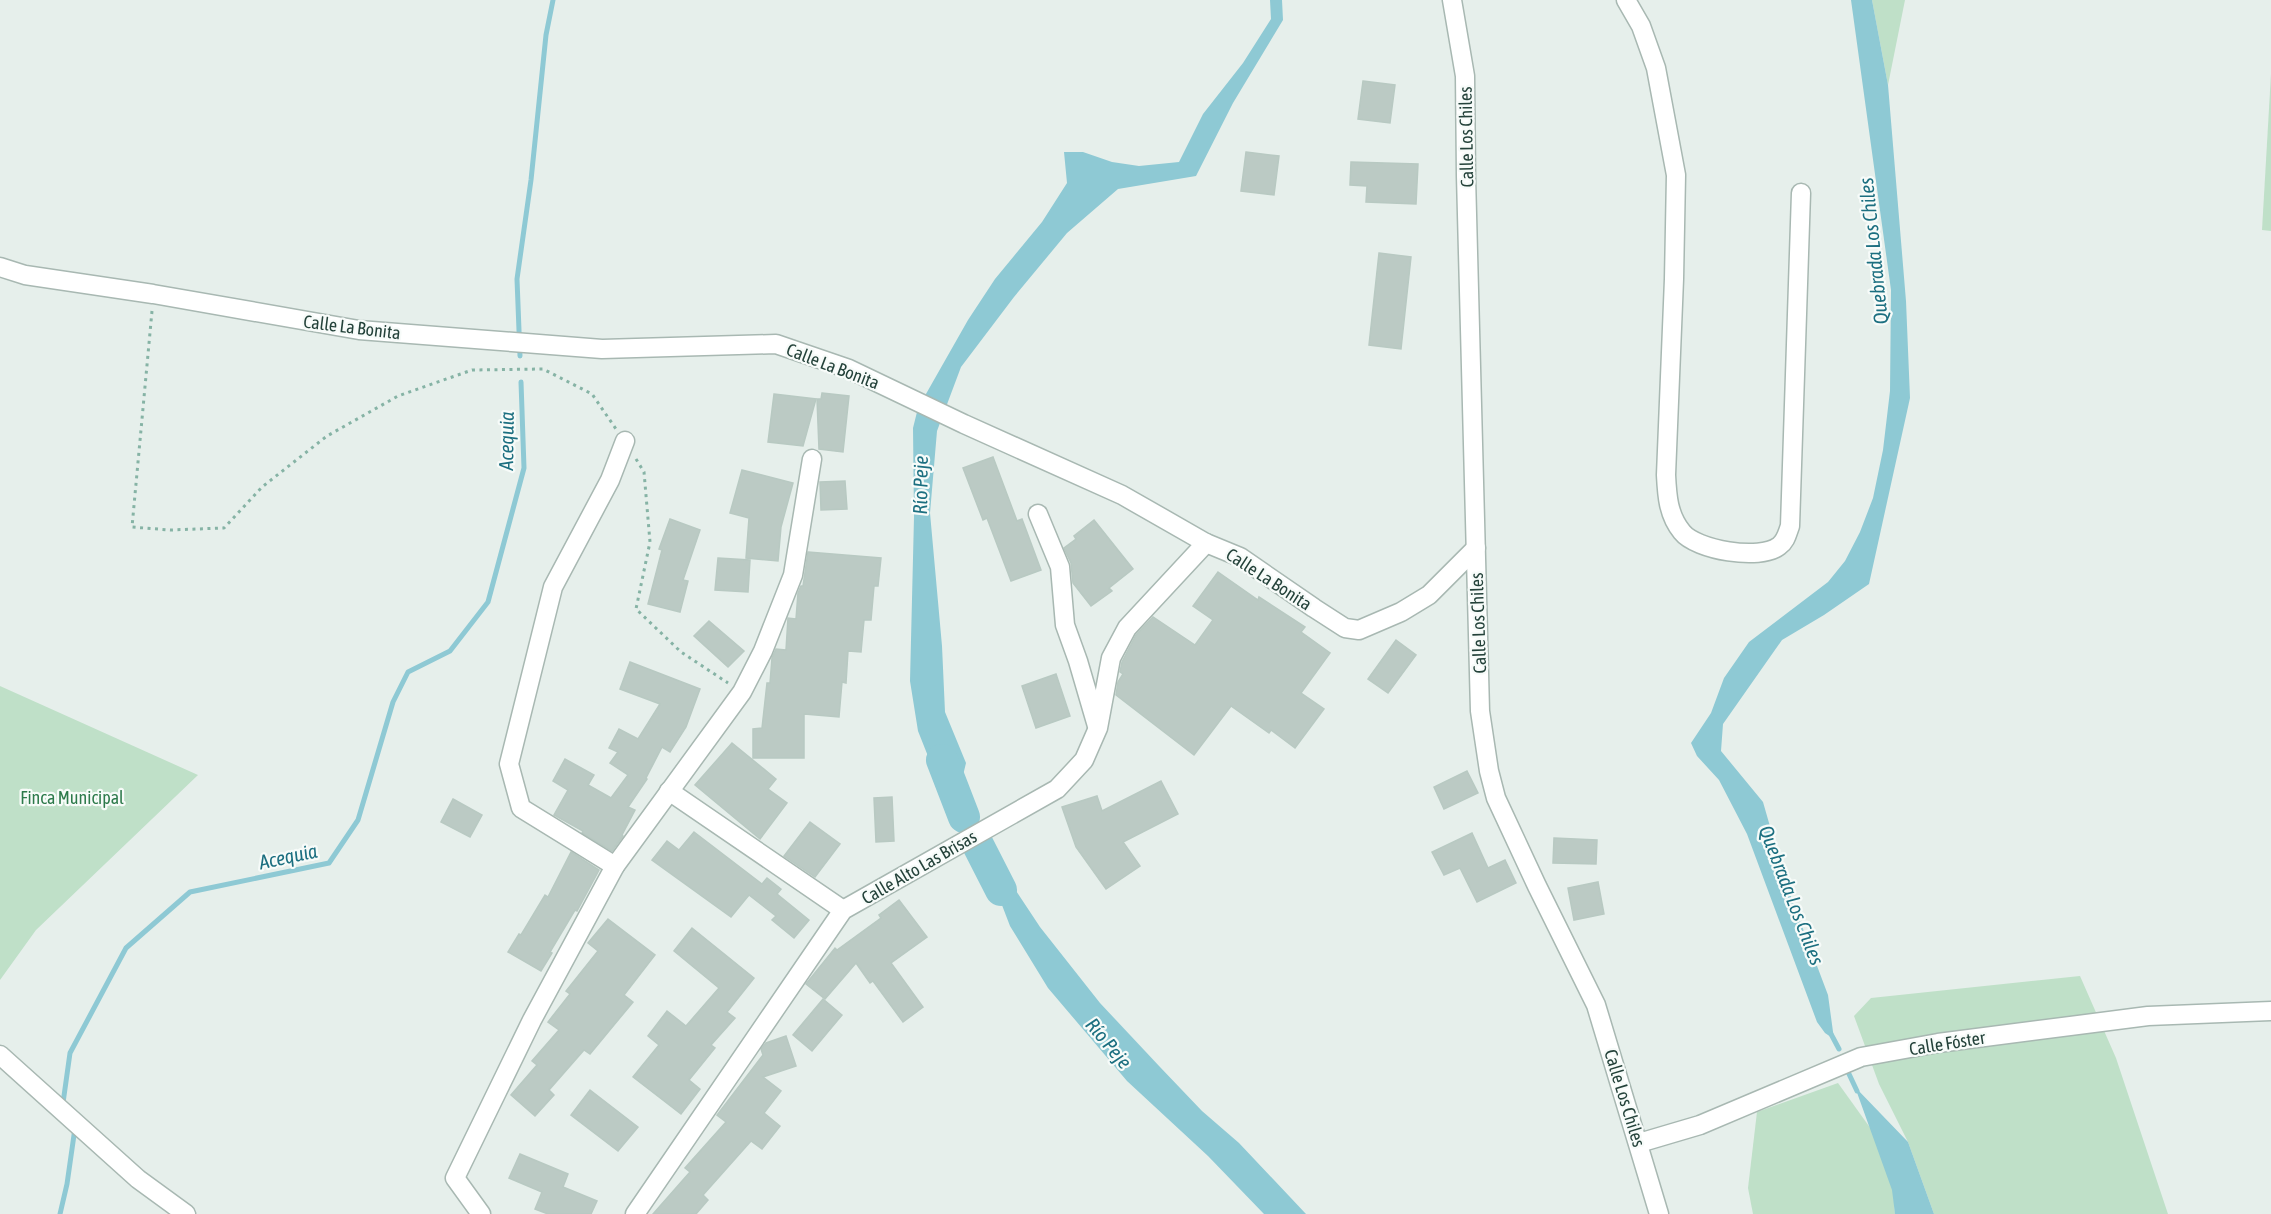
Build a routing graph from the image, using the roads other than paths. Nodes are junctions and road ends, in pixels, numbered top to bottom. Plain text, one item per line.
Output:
1 (1452, 0) edge
2 (1626, 0) edge
3 (1801, 193) dead end
4 (0, 267) edge
5 (625, 441) road end
6 (812, 459) dead end
7 (1038, 514) dead end
8 (1206, 543) junction
9 (1476, 548) junction
10 (1098, 728) junction
11 (669, 791) junction
12 (615, 866) junction
13 (843, 910) junction
14 (2271, 1011) edge
15 (0, 1055) edge
16 (1639, 1143) junction
17 (186, 1214) edge
18 (481, 1214) edge
19 (635, 1214) edge
20 (1659, 1214) edge

1 - 9 street, Calle Los Chiles
2 - 3 street
4 - 8 street, Calle La Bonita
5 - 12 street
6 - 11 street
7 - 10 street
8 - 9 street, Calle La Bonita
8 - 10 street, Calle Alto Las Brisas
9 - 16 street, Calle Los Chiles
10 - 13 street, Calle Alto Las Brisas
11 - 12 street
11 - 13 street
12 - 18 street
13 - 19 street, Calle Alto Las Brisas
14 - 16 street, Calle Fóster
15 - 17 street
16 - 20 street, Calle Los Chiles

